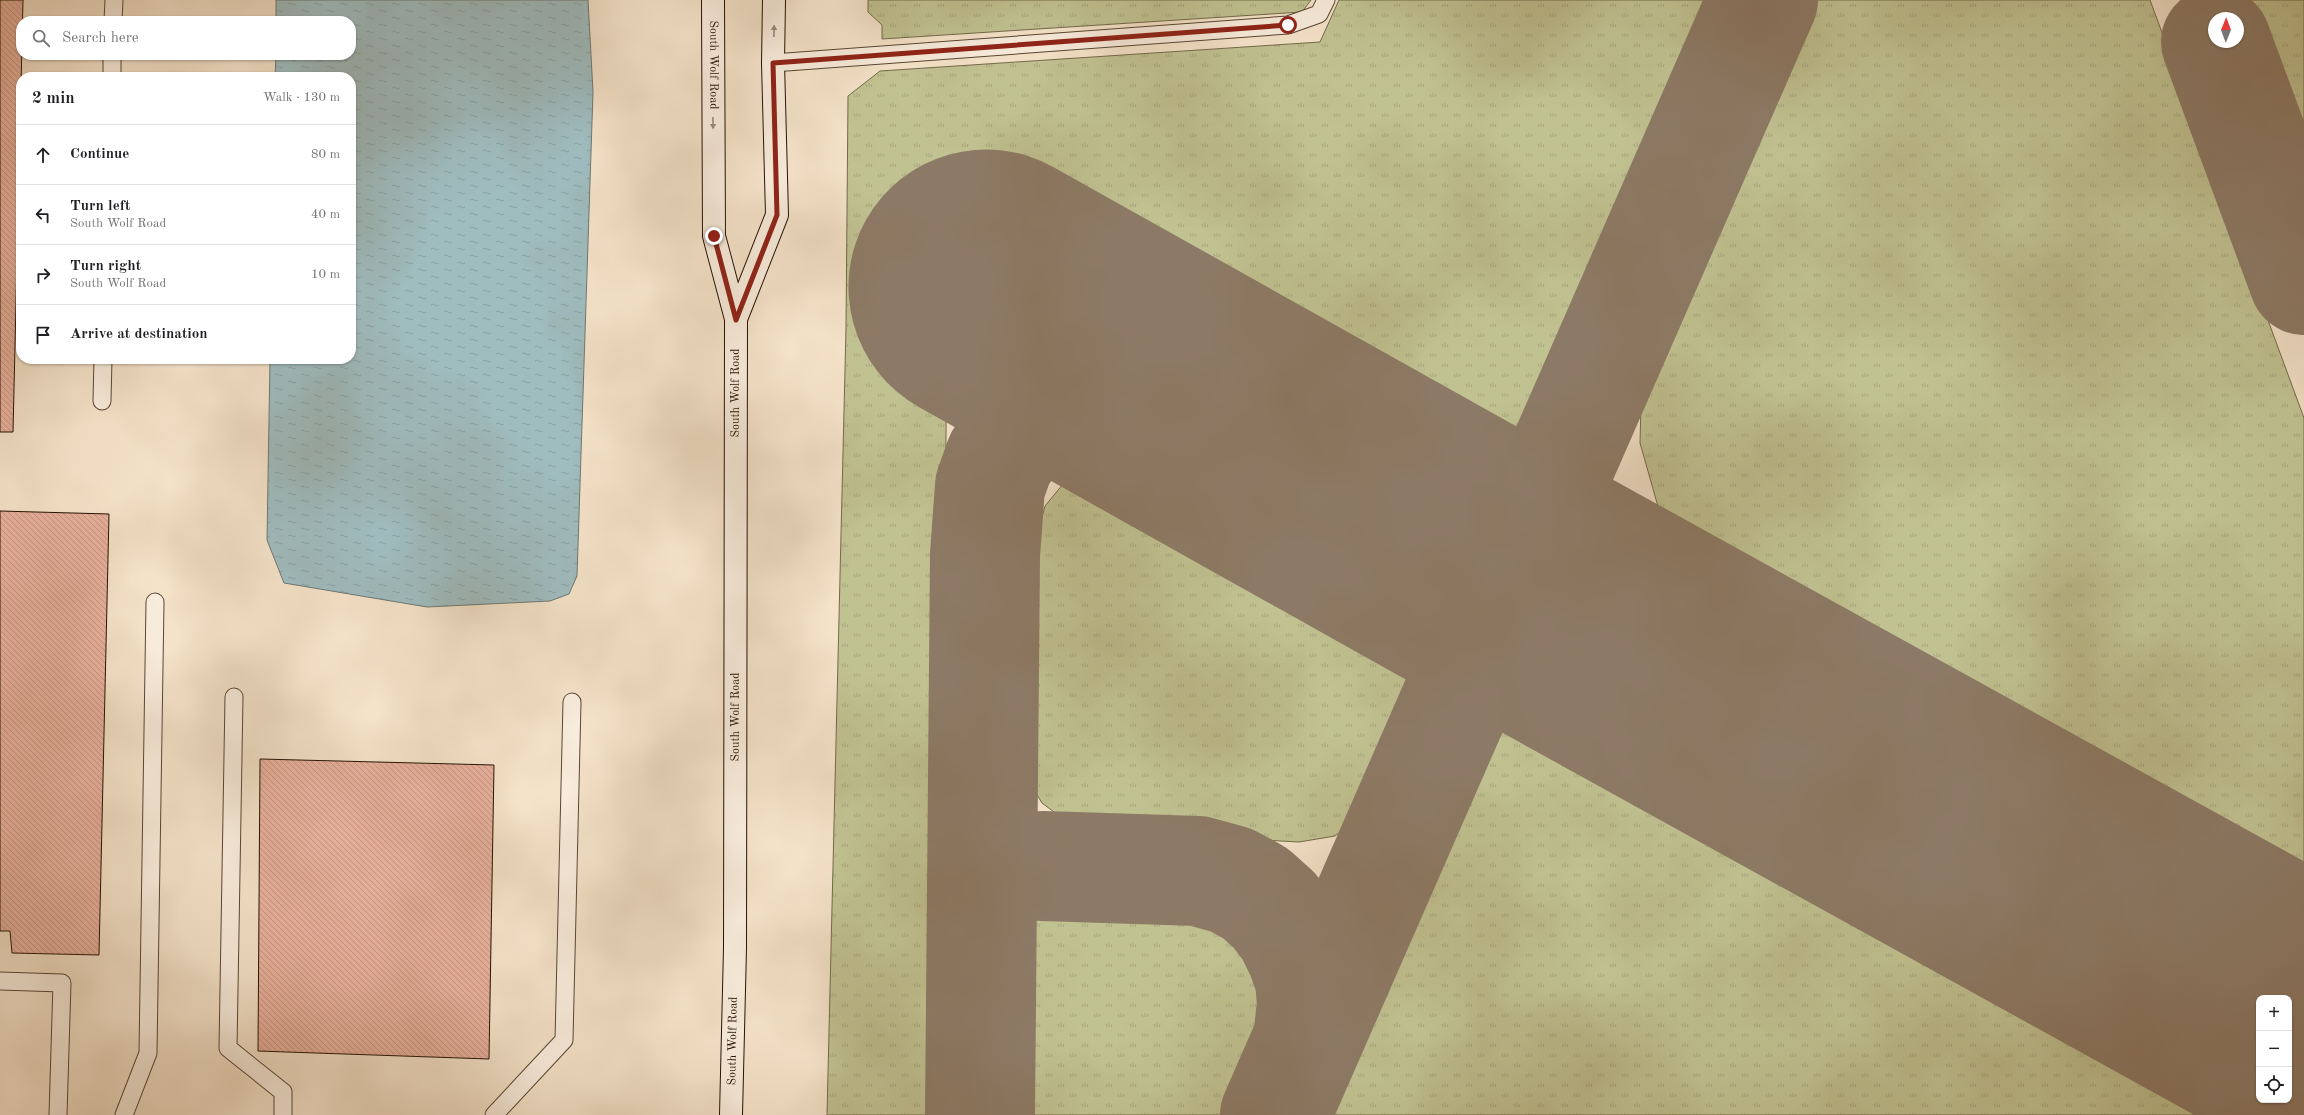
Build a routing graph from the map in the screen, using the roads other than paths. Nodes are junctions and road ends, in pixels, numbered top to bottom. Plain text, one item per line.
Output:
1 (114, 0) edge
2 (714, 0) edge
3 (774, 0) edge
4 (1326, 0) edge
5 (113, 16) edge
6 (112, 60) edge
7 (773, 63) junction
8 (112, 72) edge
9 (736, 320) junction
10 (103, 364) edge
11 (102, 401) dead end
12 (155, 602) dead end
13 (234, 697) dead end
14 (572, 702) dead end
15 (0, 981) edge
16 (58, 1115) edge
17 (124, 1115) edge
18 (282, 1115) edge
19 (494, 1115) edge
20 (732, 1115) edge

1 - 5 lane
2 -> 9 main road, South Wolf Road
7 -> 3 main road, South Wolf Road
4 - 7 lane
6 - 8 lane
7 - 9 main road, South Wolf Road
9 - 20 main road, South Wolf Road
10 - 11 lane
12 - 17 lane
13 - 18 lane
14 - 19 lane
15 - 16 lane

